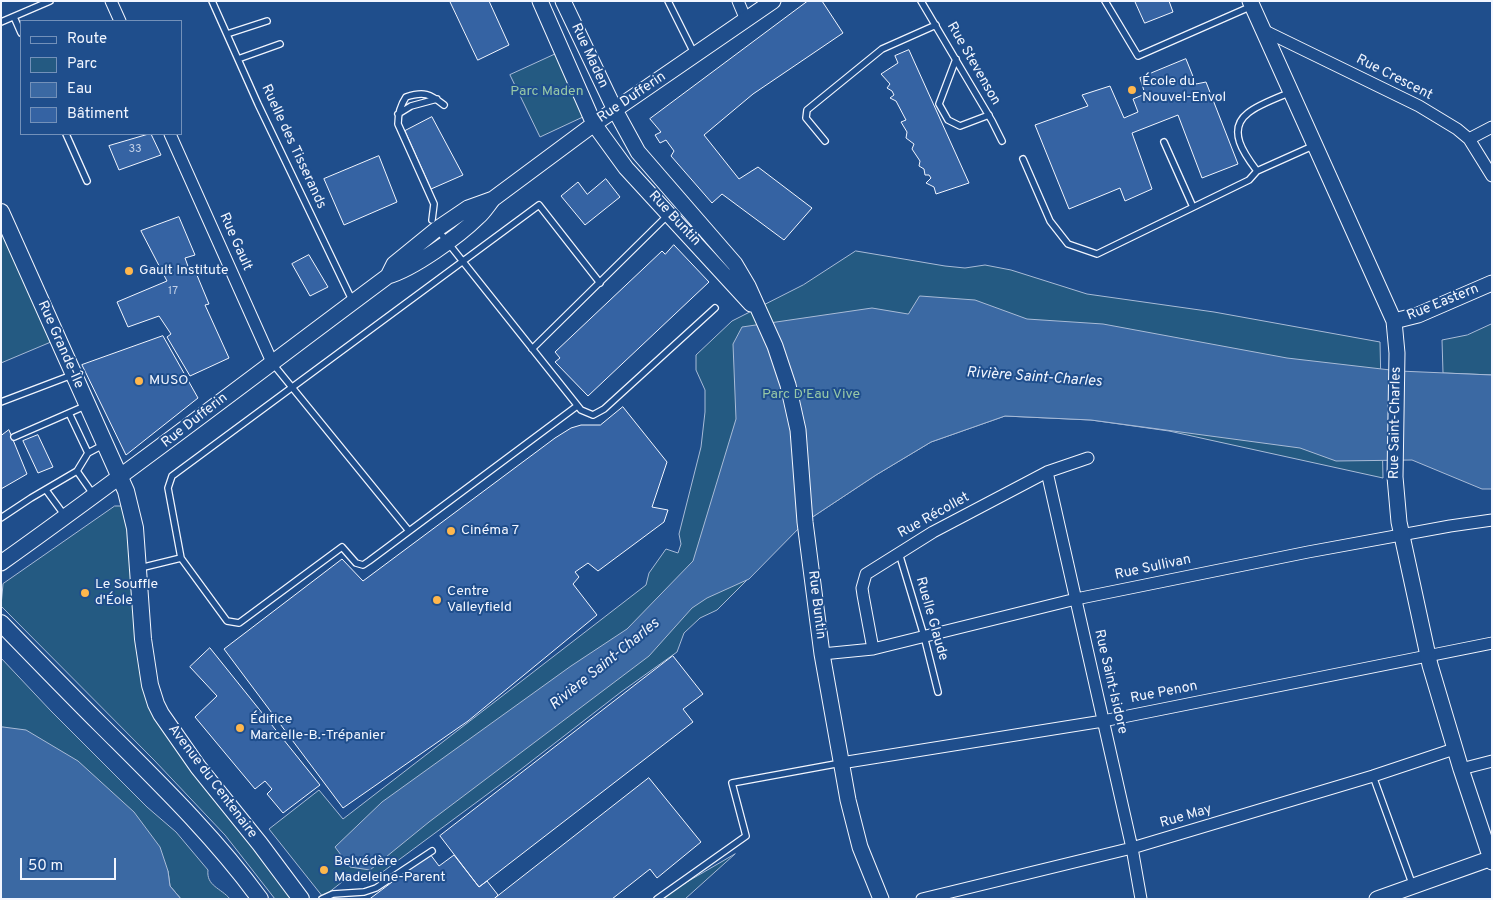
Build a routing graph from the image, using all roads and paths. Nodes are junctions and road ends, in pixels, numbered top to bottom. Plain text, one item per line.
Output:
1 (50, 1) edge
2 (111, 1) edge
3 (212, 1) edge
4 (540, 1) edge
5 (563, 1) edge
6 (668, 1) edge
7 (738, 1) edge
8 (773, 1) edge
9 (921, 1) edge
10 (1105, 1) edge
11 (1251, 4) edge
12 (14, 17) junction
13 (120, 20) edge
14 (746, 20) junction
15 (267, 21) dead end
16 (1, 22) edge
17 (936, 25) junction
18 (20, 30) edge
19 (1263, 30) junction
20 (227, 34) junction
21 (280, 44) dead end
22 (695, 55) junction
23 (238, 59) junction
24 (956, 59) junction
25 (1291, 92) junction
26 (437, 99) junction
27 (444, 105) dead end
28 (615, 110) junction
29 (398, 114) junction
30 (989, 115) junction
31 (594, 124) junction
32 (1492, 127) edge
33 (66, 135) edge
34 (170, 135) edge
35 (1469, 139) junction
36 (824, 141) dead end
37 (1002, 141) dead end
38 (1164, 142) dead end
39 (1315, 145) junction
40 (1023, 159) dead end
41 (1257, 171) junction
42 (1492, 176) edge
43 (87, 181) dead end
44 (493, 199) junction
45 (1193, 207) junction
46 (2, 214) edge
47 (669, 214) junction
48 (434, 225) junction
49 (446, 242) junction
50 (462, 262) junction
51 (388, 276) junction
52 (600, 283) junction
53 (1492, 283) edge
54 (353, 302) junction
55 (715, 308) dead end
56 (761, 316) junction
57 (1394, 322) junction
58 (532, 349) junction
59 (272, 362) junction
60 (74, 374) junction
61 (292, 387) junction
62 (1, 402) edge
63 (87, 405) junction
64 (577, 406) junction
65 (69, 413) junction
66 (14, 437) dead end
67 (105, 444) junction
68 (88, 453) junction
69 (1088, 458) dead end
70 (77, 471) junction
71 (1047, 472) junction
72 (120, 478) junction
73 (46, 490) junction
74 (94, 496) junction
75 (66, 517) junction
76 (1, 518) edge
77 (1492, 520) edge
78 (409, 531) junction
79 (1402, 536) junction
80 (899, 554) junction
81 (180, 558) junction
82 (1, 563) edge
83 (138, 569) junction
84 (1076, 600) junction
85 (1, 622) edge
86 (924, 636) junction
87 (1492, 643) edge
88 (872, 649) junction
89 (822, 654) junction
90 (1428, 656) junction
91 (938, 692) dead end
92 (1103, 721) junction
93 (1454, 749) junction
94 (1492, 761) edge
95 (841, 763) junction
96 (1461, 770) junction
97 (1373, 776) junction
98 (1132, 848) junction
99 (432, 851) dead end
100 (1491, 860) edge
101 (1413, 886) junction
102 (260, 899) edge
103 (300, 899) edge
104 (322, 899) edge
105 (657, 899) edge
106 (881, 899) edge
107 (922, 899) edge
108 (1140, 899) edge
109 (1377, 899) edge

1 - 12 lane
2 - 13 street
3 - 20 lane, Ruelle des Tisserands
4 - 31 street, Rue Maden
5 - 28 street, Rue Maden
6 - 22 lane
7 - 14 street
8 - 14 street, Rue Dufferin
9 - 17 lane, Rue Stevenson
10 - 11 lane
11 - 19 street, Rue Saint-Charles
12 - 16 lane
12 - 18 lane
14 - 22 street, Rue Dufferin
15 - 20 lane
17 - 24 lane, Rue Stevenson
17 - 36 lane
19 - 25 street, Rue Saint-Charles
19 - 35 street, Rue Crescent
20 - 23 lane, Ruelle des Tisserands
21 - 23 lane
22 - 28 street, Rue Dufferin
23 - 54 lane, Ruelle des Tisserands
24 - 30 lane, Rue Stevenson
24 - 30 lane
25 - 39 street, Rue Saint-Charles
25 - 41 lane
26 - 27 lane
26 - 29 lane
26 - 29 lane
28 - 31 street, Rue Dufferin
28 - 56 street, Rue Buntin
29 - 48 lane
30 - 37 lane, Rue Stevenson
31 - 44 street, Rue Dufferin
31 - 47 street, Rue Buntin
32 - 35 street
33 - 43 lane
34 - 59 street, Rue Gault
35 - 42 street, Rue Crescent
38 - 45 lane
39 - 41 lane
39 - 57 street, Rue Saint-Charles
40 - 45 lane
41 - 45 lane
44 - 48 street, Rue Dufferin
44 - 49 street, Rue Dufferin
46 - 60 main road, Rue Grande-Île
47 - 52 lane
47 - 56 street, Rue Buntin
48 - 49 lane
48 - 51 street, Rue Dufferin
49 - 50 lane
49 - 51 street, Rue Dufferin
50 - 52 lane
50 - 58 lane
50 - 61 lane
51 - 54 street, Rue Dufferin
52 - 58 lane
53 - 57 street, Rue Eastern
54 - 59 street, Rue Dufferin
55 - 64 lane
56 - 89 street, Rue Buntin
57 - 79 street, Rue Saint-Charles
58 - 64 lane
59 - 61 lane
59 - 72 street, Rue Dufferin
60 - 62 lane
60 - 63 main road, Rue Grande-Île
61 - 78 lane
61 - 81 lane
63 - 65 lane
63 - 67 main road, Rue Grande-Île
64 - 78 lane
65 - 66 lane
65 - 68 lane
67 - 68 lane
67 - 72 main road, Rue Grande-Île
68 - 70 lane
69 - 71 street, Rue Récollet
70 - 73 lane
70 - 74 lane
71 - 80 street, Rue Récollet
71 - 84 street, Rue Saint-Isidore
72 - 74 street, Rue Dufferin
72 - 83 main road, Avenue du Centenaire
73 - 75 lane
73 - 76 lane
74 - 75 street, Rue Dufferin
75 - 82 street, Rue Dufferin
77 - 79 street, Rue Sullivan
78 - 81 lane
79 - 84 street, Rue Sullivan
79 - 90 street, Rue Saint-Charles
80 - 86 lane, Ruelle Glaude
80 - 88 street, Rue Récollet
81 - 83 lane
83 - 103 main road, Avenue du Centenaire
84 - 86 street, Rue Sullivan
84 - 92 street, Rue Saint-Isidore
85 - 102 main road
86 - 88 street, Rue Sullivan
86 - 91 lane, Ruelle Glaude
87 - 90 street, Rue Penon
88 - 89 street, Rue Sullivan
89 - 95 street, Rue Buntin
90 - 92 street, Rue Penon
90 - 93 street, Rue Saint-Charles
92 - 95 street, Rue Penon
92 - 98 street, Rue Saint-Isidore
93 - 96 street, Rue Saint-Charles
93 - 97 street, Rue May
94 - 96 street
95 - 105 lane
95 - 106 street, Rue Buntin
96 - 100 street, Rue Saint-Charles
97 - 98 street, Rue May
97 - 101 lane
98 - 107 street, Rue May
98 - 108 street, Rue Saint-Isidore
99 - 104 lane
100 - 101 street
101 - 109 street

